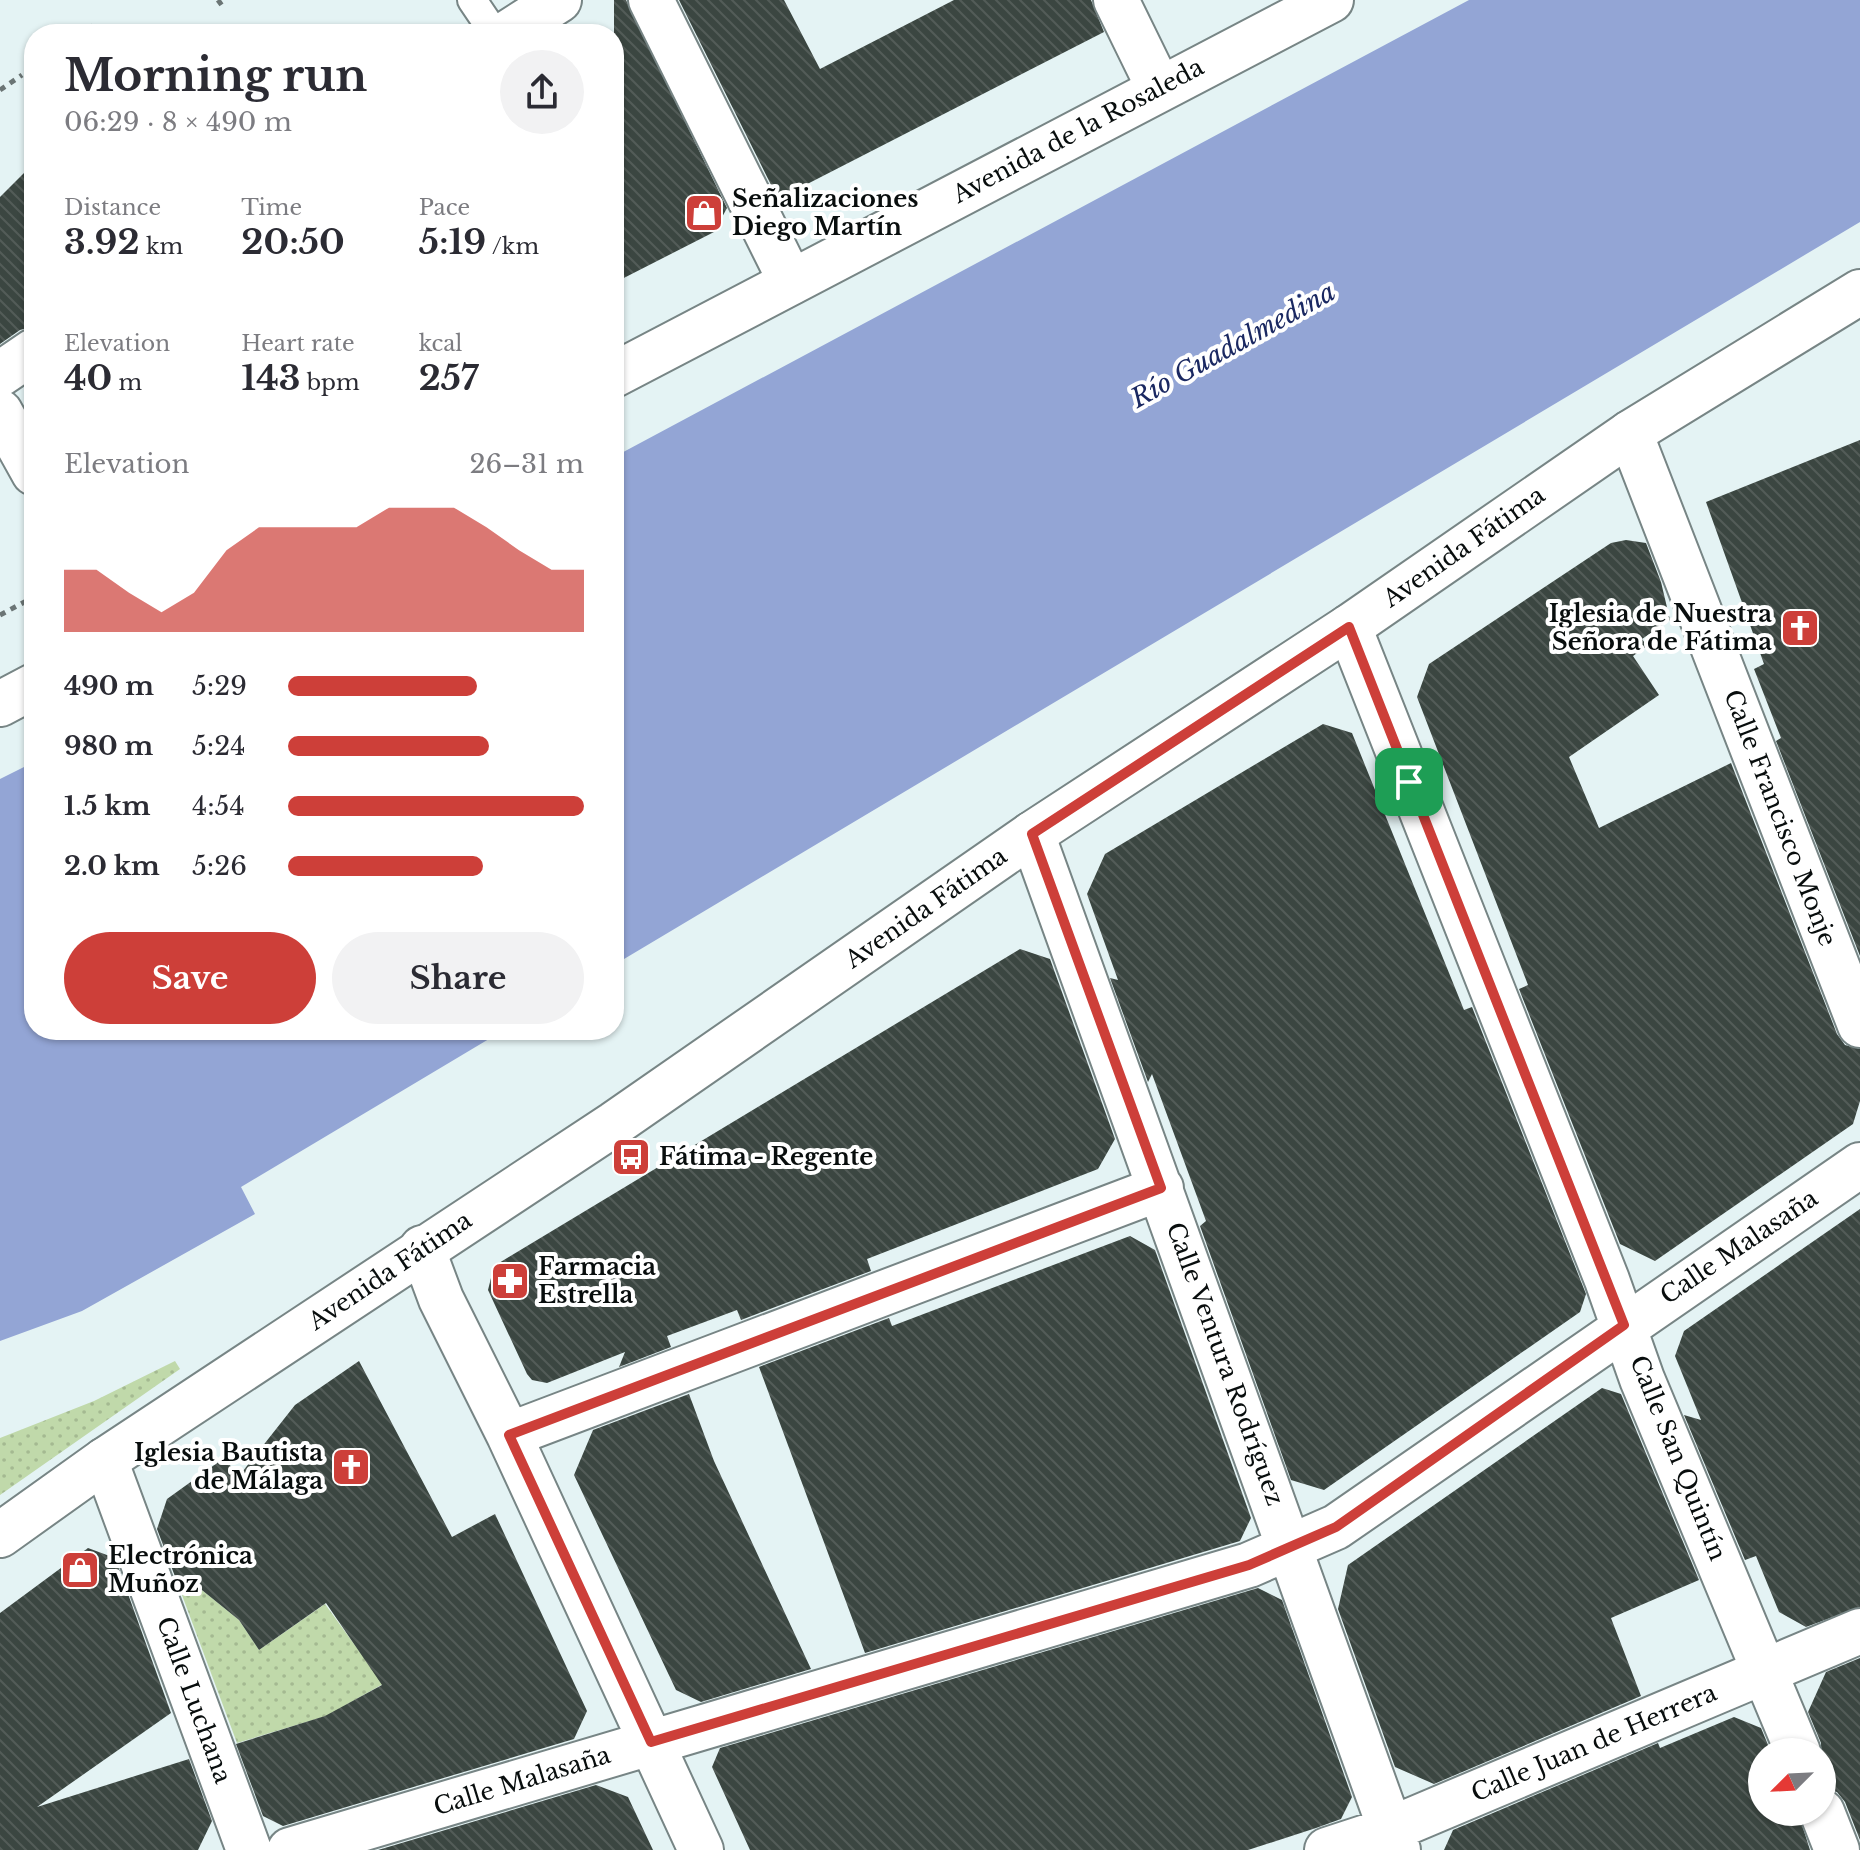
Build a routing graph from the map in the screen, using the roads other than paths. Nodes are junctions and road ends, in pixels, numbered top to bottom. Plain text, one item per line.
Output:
1 (472, 0) edge
2 (651, 0) edge
3 (1116, 0) edge
4 (1331, 0) edge
5 (488, 24) edge
6 (1159, 88) junction
7 (791, 282) junction
8 (1860, 292) edge
9 (24, 358) edge
10 (624, 370) edge
11 (0, 374) edge
12 (0, 412) edge
13 (1630, 433) junction
14 (24, 455) edge
15 (1349, 627) junction
16 (24, 691) edge
17 (0, 704) edge
18 (1032, 834) junction
19 (1860, 1025) edge
20 (1860, 1165) edge
21 (1161, 1188) junction
22 (422, 1248) junction
23 (1624, 1325) junction
24 (509, 1435) junction
25 (105, 1460) junction
26 (0, 1535) edge
27 (1292, 1546) junction
28 (1860, 1631) edge
29 (1766, 1670) junction
30 (1793, 1738) edge
31 (651, 1742) junction
32 (1828, 1826) edge
33 (1394, 1840) edge
34 (249, 1850) edge
35 (290, 1850) edge
36 (701, 1850) edge
37 (1327, 1850) edge
38 (1837, 1850) edge

1 - 5 lane
2 - 7 street
3 - 6 street
4 - 6 street, Avenida de la Rosaleda
6 - 7 street, Avenida de la Rosaleda
7 - 10 street, Avenida de la Rosaleda
8 - 13 street, Avenida Fátima
9 - 11 street
12 - 14 street
13 - 15 street, Avenida Fátima
13 - 19 street, Calle Francisco Monje
15 - 18 street, Avenida Fátima
15 - 23 street, Calle San Quintín
16 - 17 street
18 - 21 street, Calle Ventura Rodríguez
18 - 22 street, Avenida Fátima
20 - 23 street, Calle Malasaña
21 - 24 street
21 - 27 street, Calle Ventura Rodríguez
22 - 24 street
22 - 25 street, Avenida Fátima
23 - 27 street, Calle Malasaña
23 - 29 street, Calle San Quintín
24 - 31 street
25 - 26 street, Avenida Fátima
25 - 34 street, Calle Luchana
27 - 31 street, Calle Malasaña
27 - 33 street, Calle Ventura Rodríguez
28 - 29 street, Calle Juan de Herrera
29 - 30 street, Calle San Quintín
29 - 33 street, Calle Juan de Herrera
31 - 35 street, Calle Malasaña
31 - 36 street
32 - 38 street
33 - 37 street, Calle Juan de Herrera

